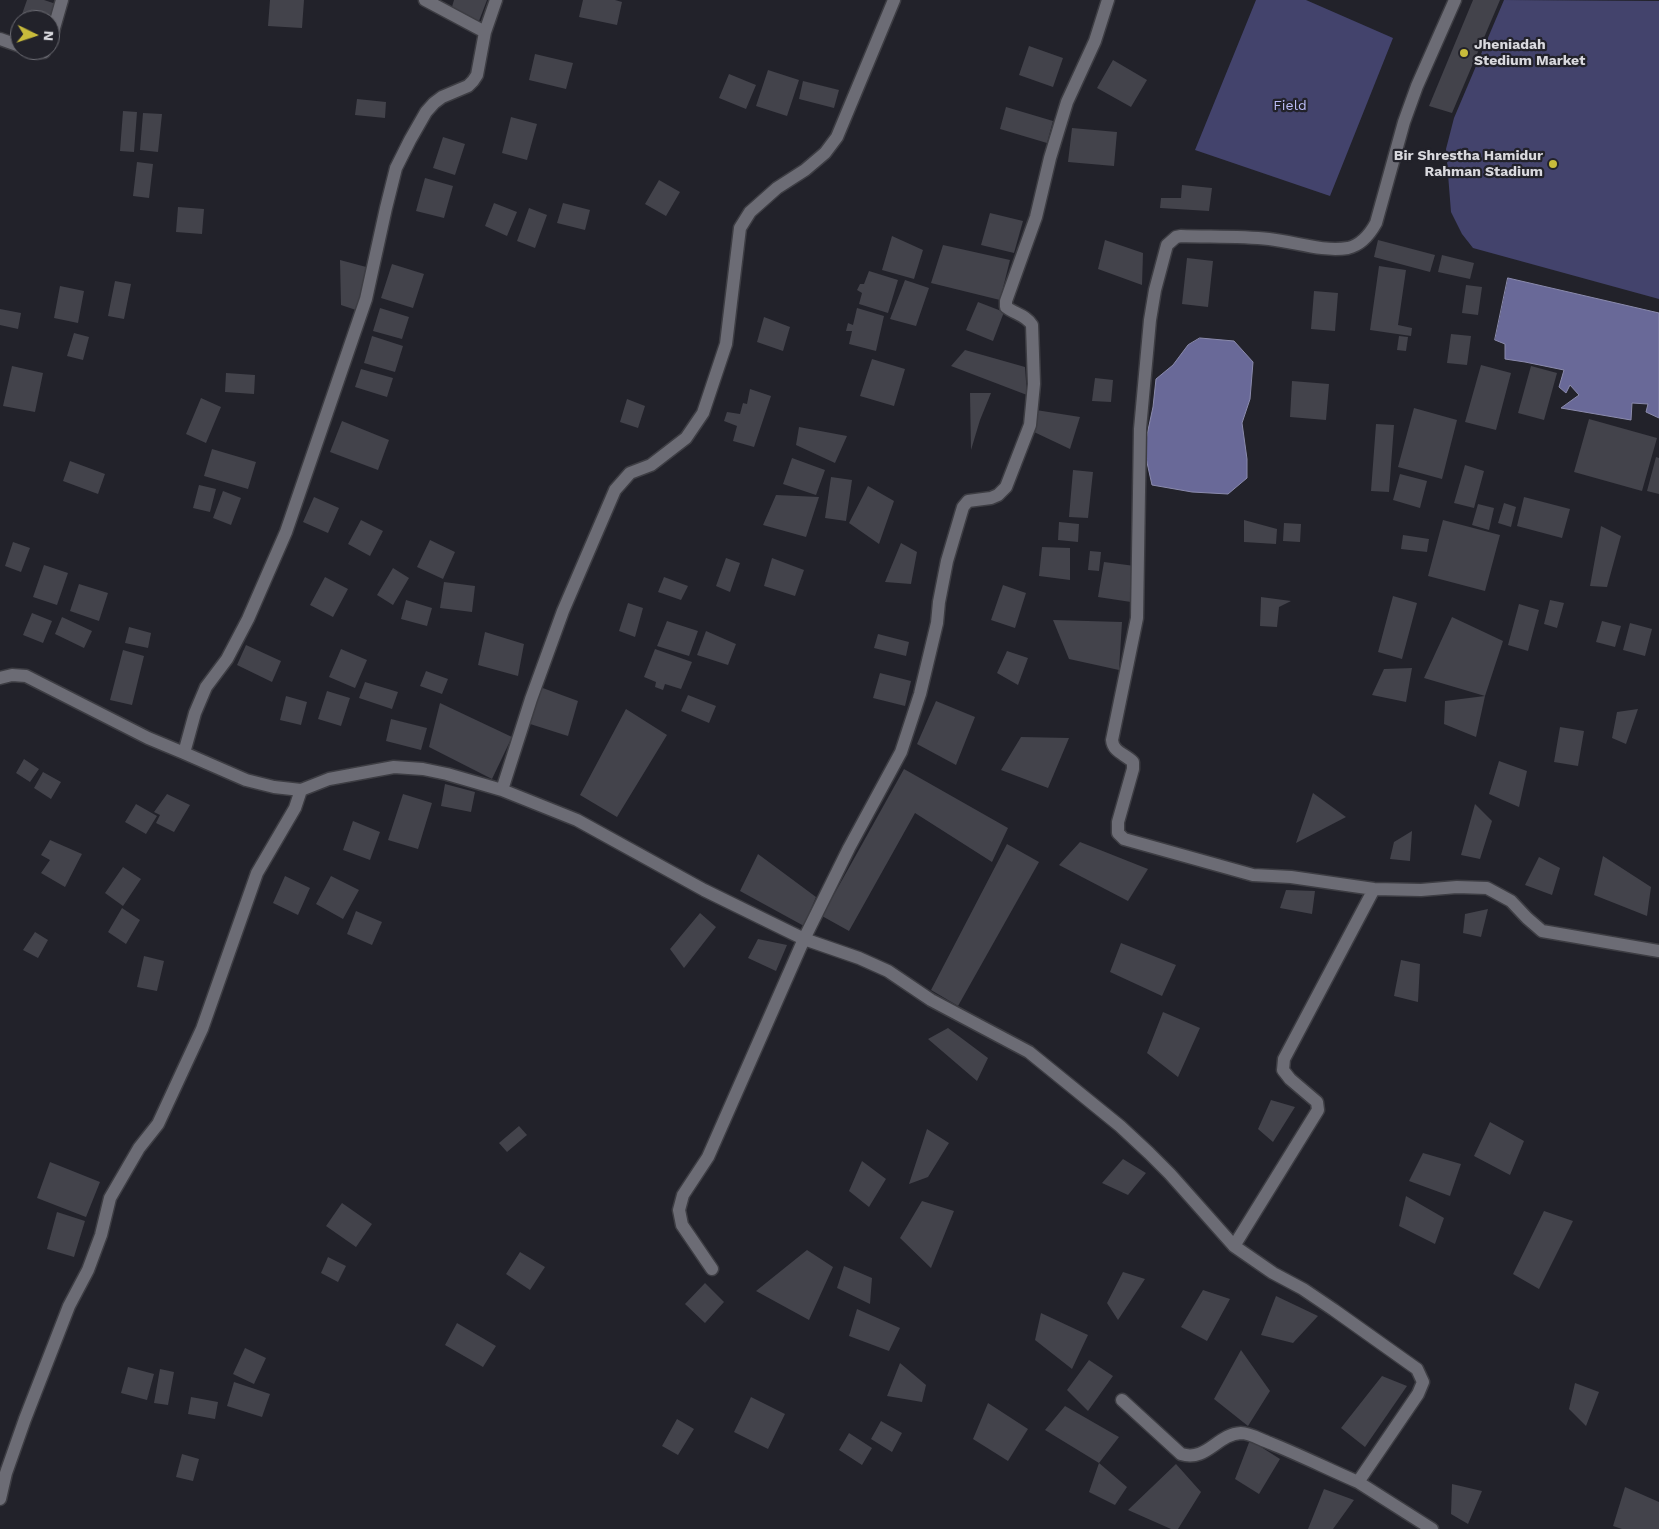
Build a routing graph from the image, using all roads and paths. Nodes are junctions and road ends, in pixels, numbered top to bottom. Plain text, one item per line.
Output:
1 (425, 0) edge
2 (496, 0) edge
3 (894, 0) edge
4 (1108, 0) edge
5 (1455, 0) edge
6 (485, 32) junction
7 (0, 678) edge
8 (184, 753) junction
9 (301, 790) junction
10 (502, 790) junction
11 (1374, 889) junction
12 (804, 939) junction
13 (1659, 951) edge
14 (1234, 1246) junction
15 (712, 1269) dead end
16 (1122, 1400) dead end
17 (1358, 1482) junction
18 (0, 1499) edge
19 (1432, 1529) edge

1 - 6 street
2 - 6 street
3 - 10 street
4 - 12 street
5 - 11 street
6 - 8 street
7 - 8 street
8 - 9 street
9 - 10 street
9 - 18 street
10 - 12 street
11 - 13 street
11 - 14 street
12 - 14 street
12 - 15 street
14 - 17 street
16 - 17 street
17 - 19 street

